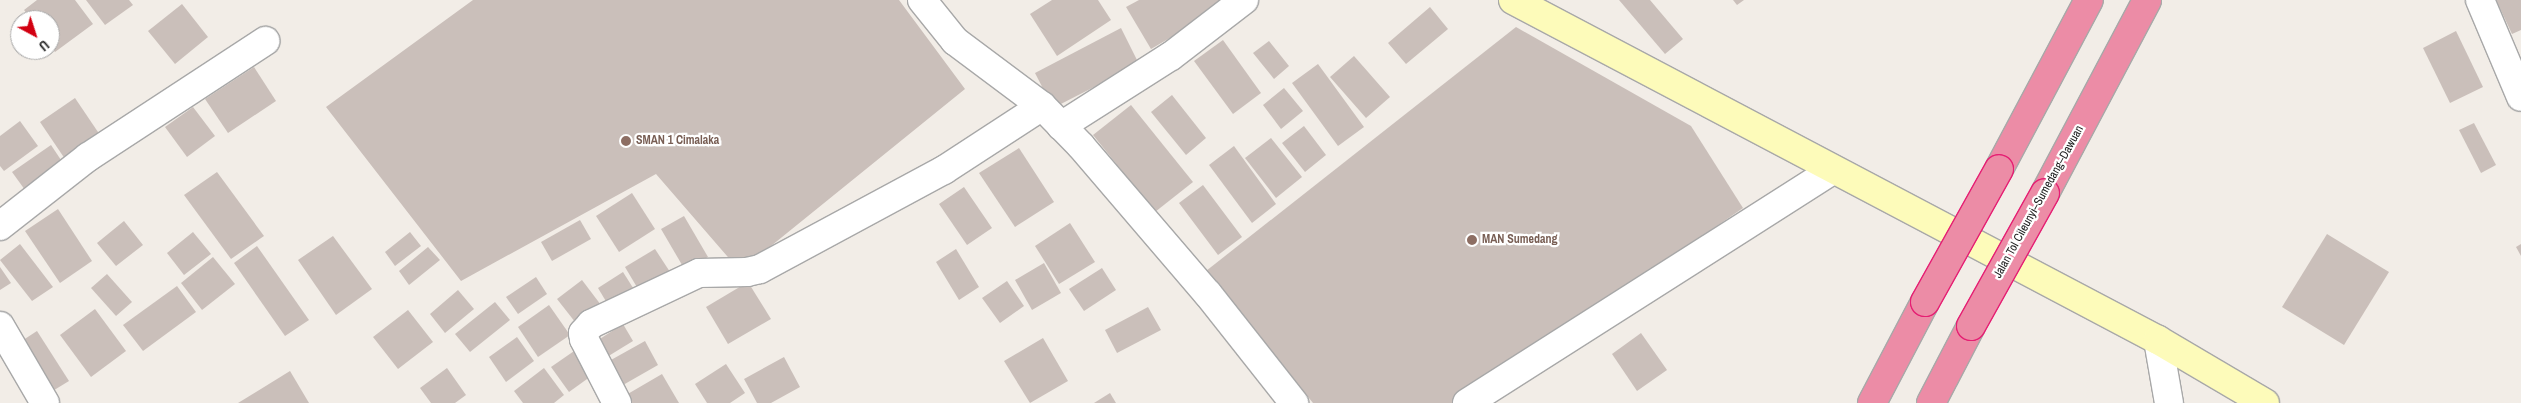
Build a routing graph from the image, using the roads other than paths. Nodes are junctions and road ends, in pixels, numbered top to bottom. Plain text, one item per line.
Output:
1 (922, 0) edge
2 (1244, 0) edge
3 (1512, 0) edge
4 (2089, 0) edge
5 (2147, 0) edge
6 (2480, 0) edge
7 (265, 41) dead end
8 (2521, 97) edge
9 (1042, 106) junction
10 (1061, 126) junction
11 (1833, 170) junction
12 (0, 226) edge
13 (0, 326) edge
14 (2158, 340) junction
15 (45, 403) edge
16 (617, 403) edge
17 (1294, 403) edge
18 (1467, 403) edge
19 (1872, 403) edge
20 (1931, 403) edge
21 (2169, 403) edge
22 (2265, 403) edge

1 - 9 street
2 - 10 street
3 - 11 street
4 - 19 highway, bridge
5 - 20 highway, Jalan Tol Cileunyi–Sumedang–Dawuan, bridge
6 - 8 street
7 - 12 street
9 - 10 street
9 - 16 street
10 - 17 street
11 - 14 street
11 - 18 street
13 - 15 street
14 - 21 street
14 - 22 street

